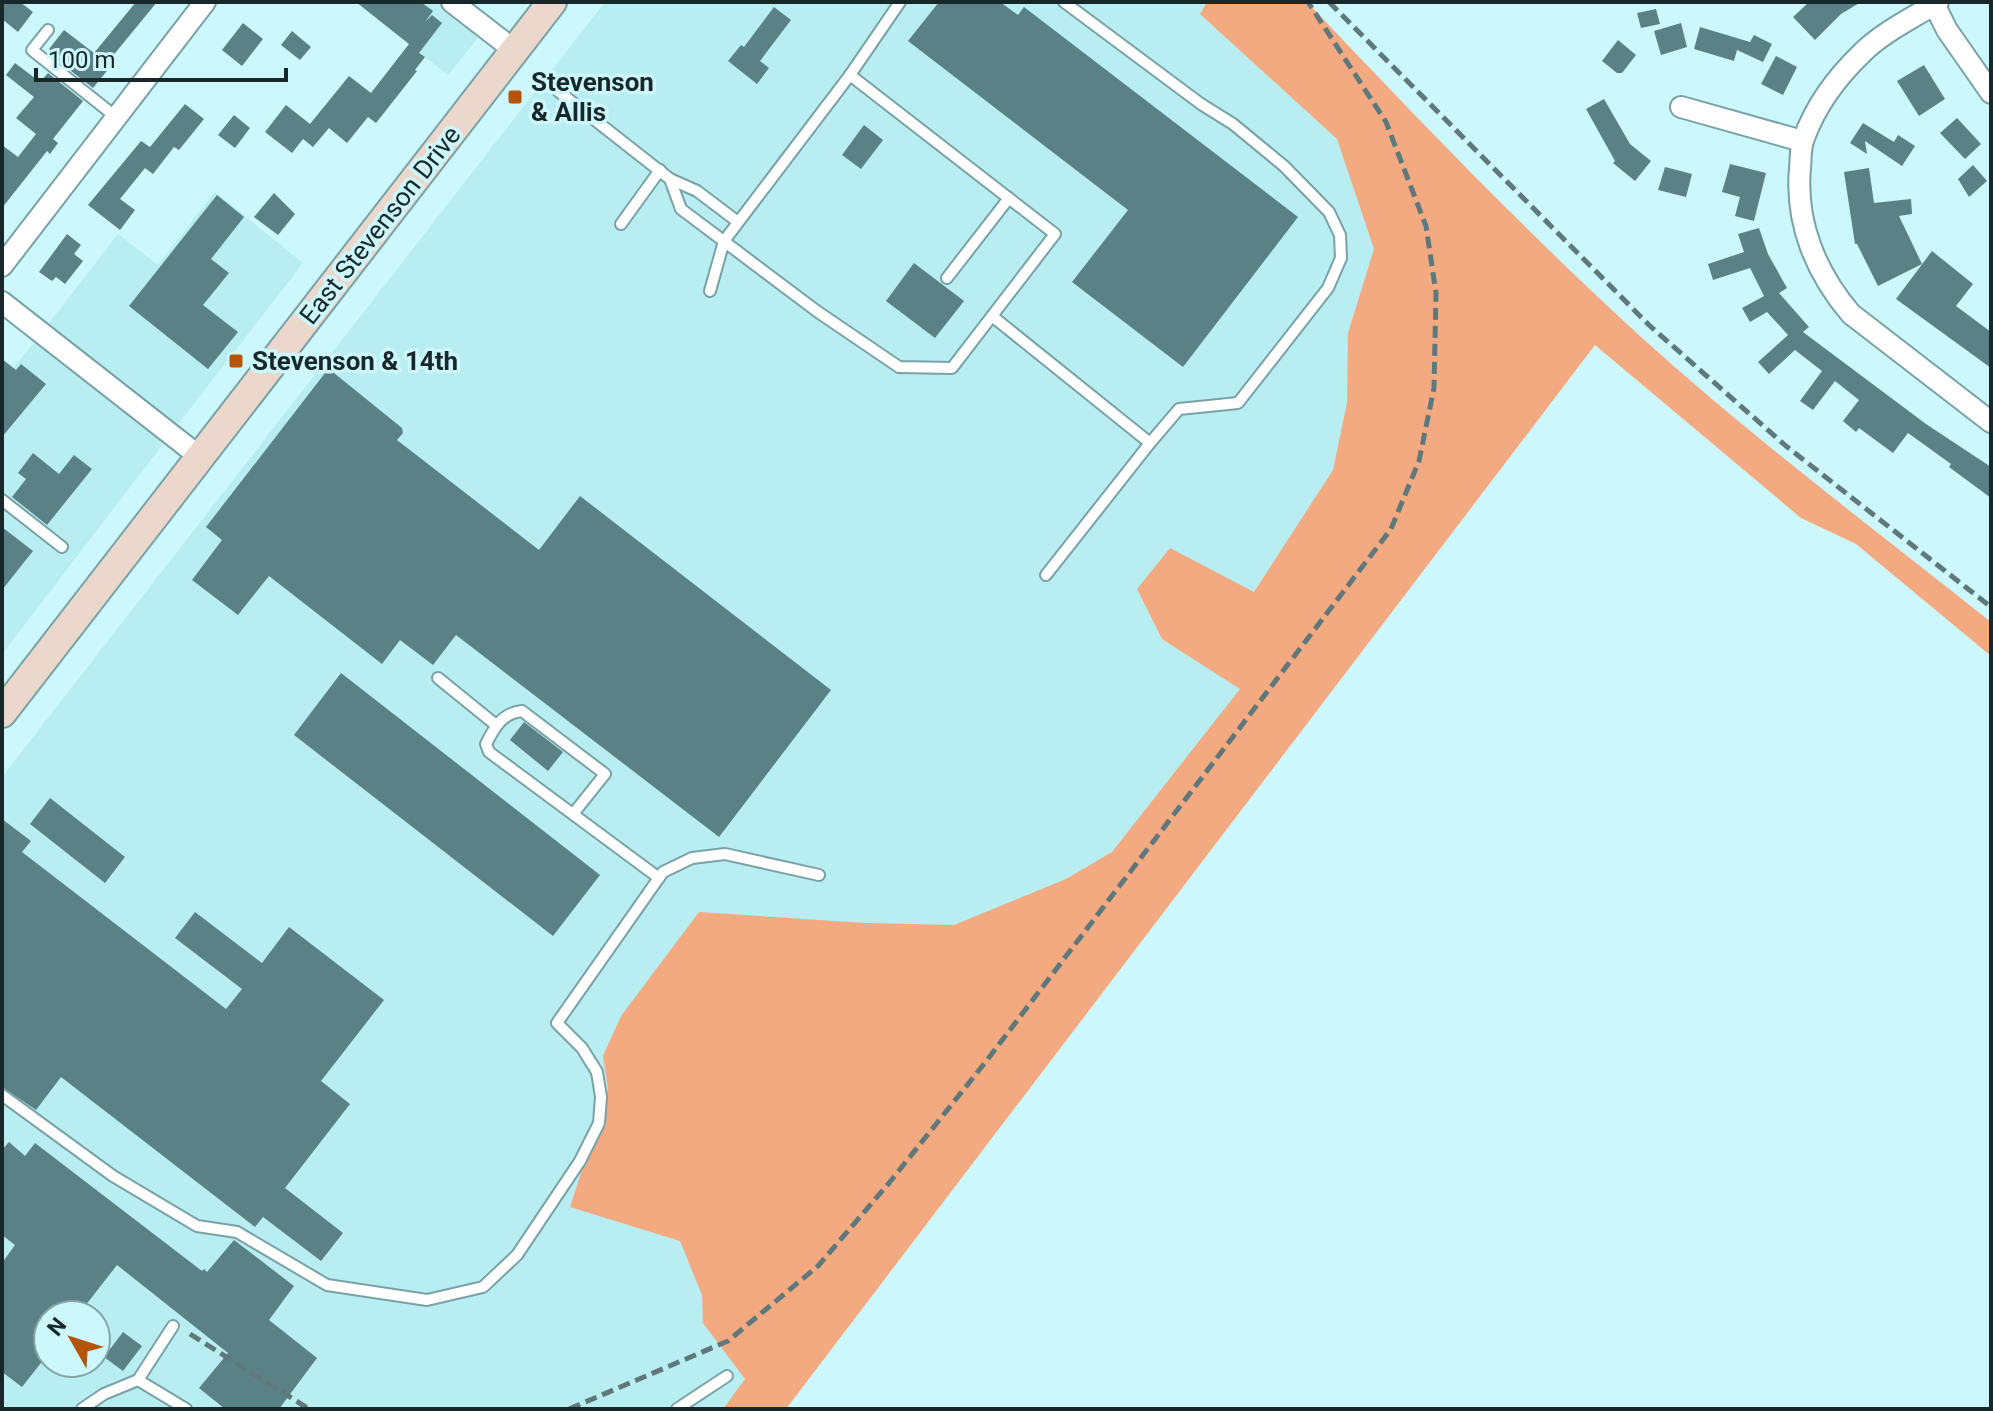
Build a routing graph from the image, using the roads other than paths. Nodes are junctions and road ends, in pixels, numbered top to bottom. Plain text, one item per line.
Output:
1 (205, 2) edge
2 (452, 2) edge
3 (552, 2) edge
4 (900, 2) edge
5 (1064, 2) edge
6 (1935, 3) edge
7 (48, 30) dead end
8 (514, 50) junction
9 (850, 75) junction
10 (558, 91) dead end
11 (1991, 93) edge
12 (1681, 107) dead end
13 (116, 117) junction
14 (1802, 141) junction
15 (660, 170) junction
16 (670, 179) junction
17 (1009, 198) junction
18 (738, 222) junction
19 (621, 224) dead end
20 (724, 241) junction
21 (2, 266) edge
22 (947, 278) dead end
23 (710, 291) dead end
24 (2, 302) edge
25 (992, 316) junction
26 (1991, 422) edge
27 (1150, 443) junction
28 (200, 457) junction
29 (2, 500) edge
30 (62, 547) dead end
31 (1046, 575) dead end
32 (438, 678) dead end
33 (3, 710) edge
34 (496, 725) junction
35 (573, 814) junction
36 (819, 875) dead end
37 (659, 878) junction
38 (2, 1095) edge
39 (173, 1326) dead end
40 (727, 1376) dead end
41 (138, 1380) junction
42 (82, 1409) edge
43 (186, 1409) edge
44 (677, 1409) edge

1 - 13 street
2 - 8 street
3 - 8 main road, East Stevenson Drive
4 - 9 lane
5 - 27 lane
6 - 11 street
6 - 14 street
7 - 13 lane
8 - 28 main road, East Stevenson Drive
9 - 17 lane
9 - 18 lane
10 - 15 lane
12 - 14 street
13 - 21 street
14 - 26 street
15 - 16 lane
15 - 19 lane
16 - 18 lane
16 - 20 lane
17 - 22 lane
17 - 25 lane
18 - 20 lane
20 - 23 lane
20 - 25 lane
24 - 28 street
25 - 27 lane
27 - 31 lane
28 - 33 main road, East Stevenson Drive
29 - 30 lane
32 - 34 lane
34 - 35 lane
34 - 35 lane
35 - 37 lane
36 - 37 lane
37 - 38 lane
39 - 41 lane
40 - 44 lane
41 - 42 lane
41 - 43 lane

